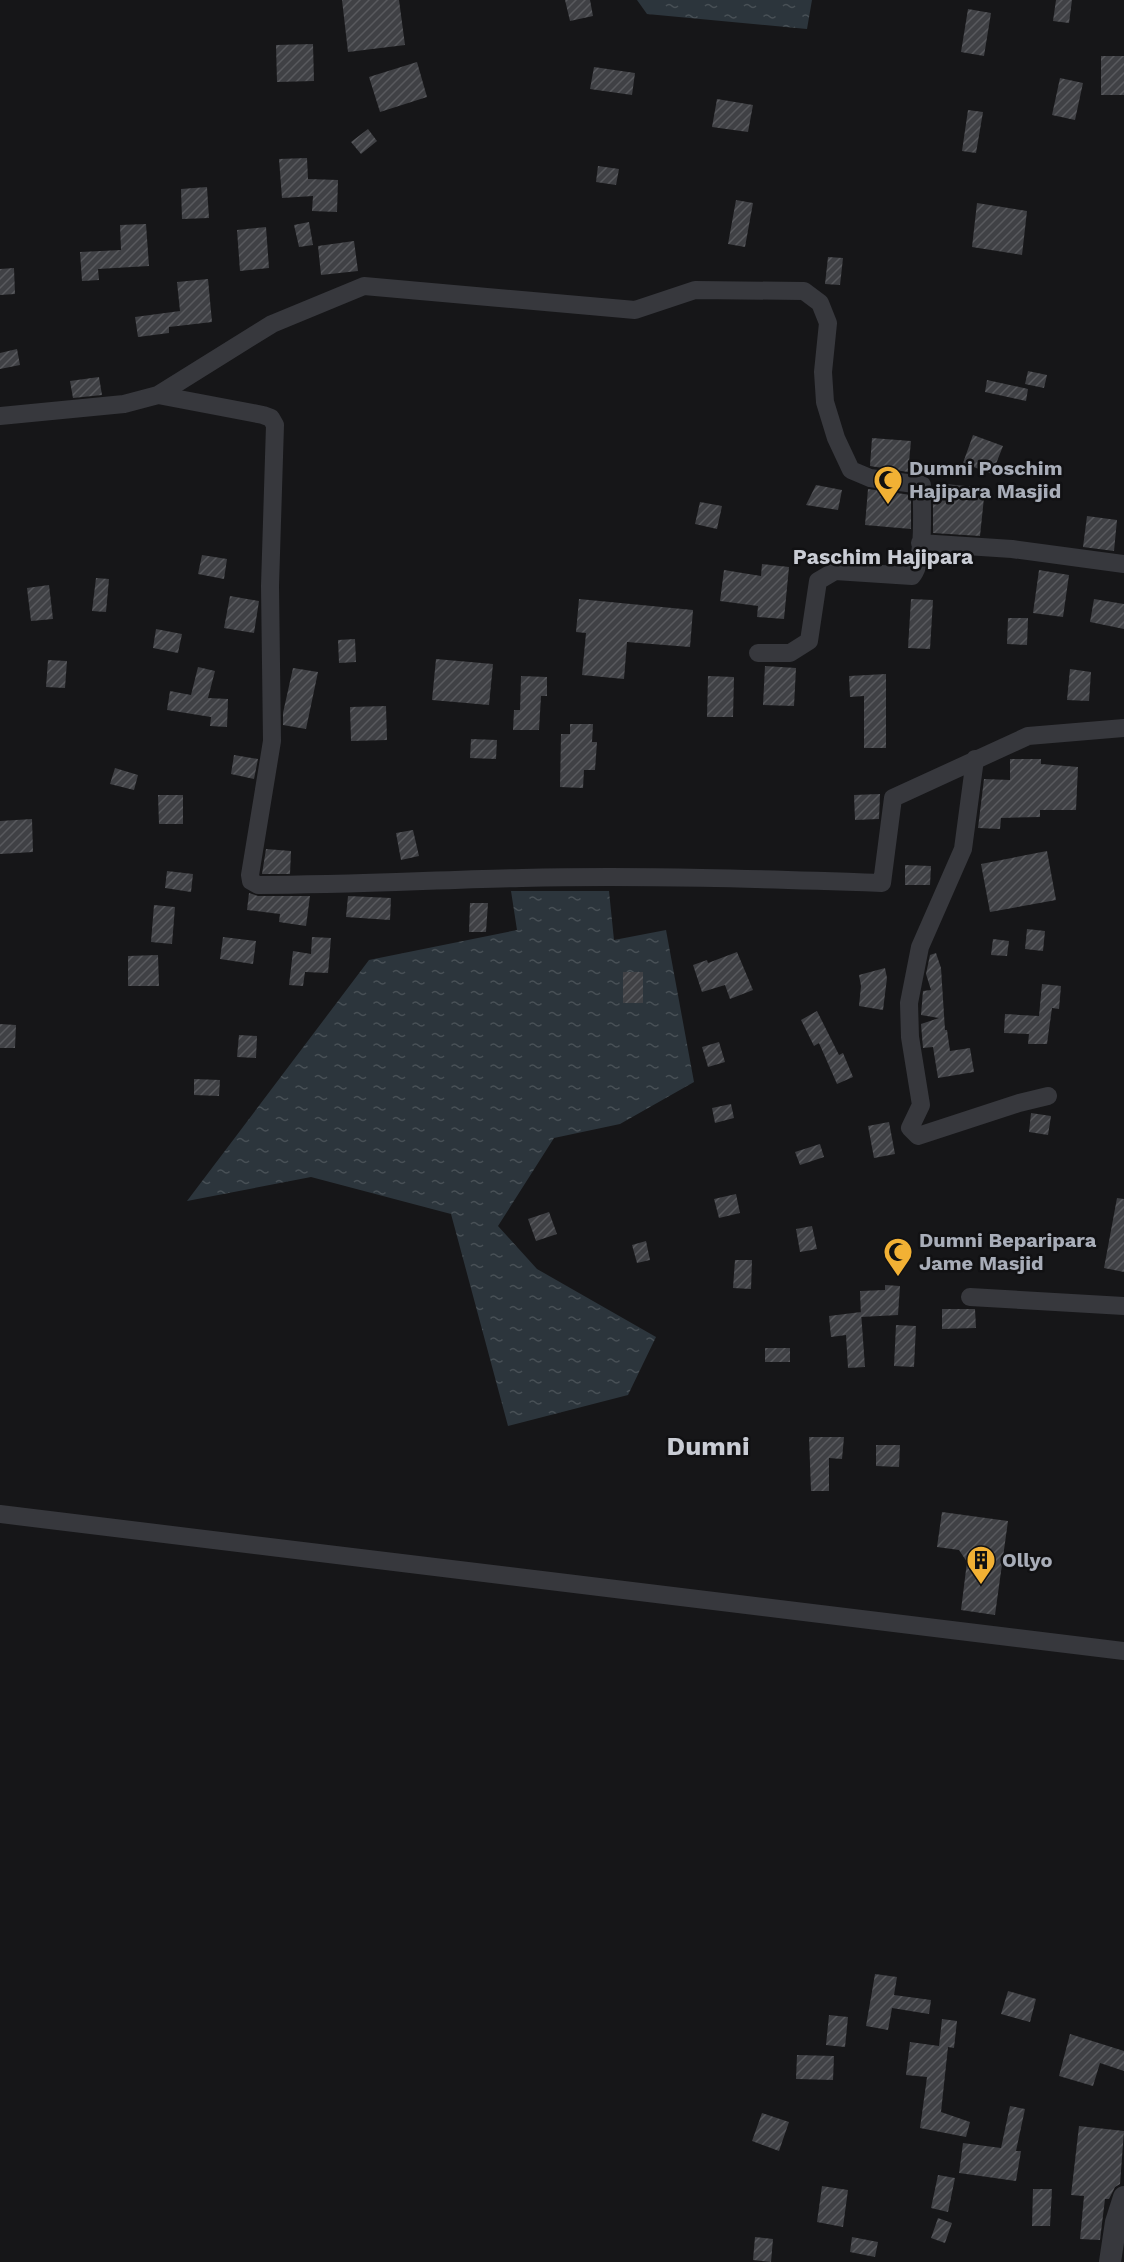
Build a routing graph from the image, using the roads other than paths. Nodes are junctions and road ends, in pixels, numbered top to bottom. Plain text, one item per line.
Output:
1 (158, 395) junction
2 (0, 416) edge
3 (921, 543) junction
4 (1124, 564) edge
5 (758, 653) dead end
6 (1124, 728) edge
7 (975, 759) junction
8 (1048, 1096) dead end
9 (970, 1297) dead end
10 (1124, 1306) edge
11 (0, 1514) edge
12 (1124, 1651) edge
13 (1124, 2198) edge
14 (1110, 2262) edge

1 - 2 street
1 - 3 street
1 - 7 street
3 - 4 street
3 - 5 street
6 - 7 street
7 - 8 street
9 - 10 street
11 - 12 street
13 - 14 street

